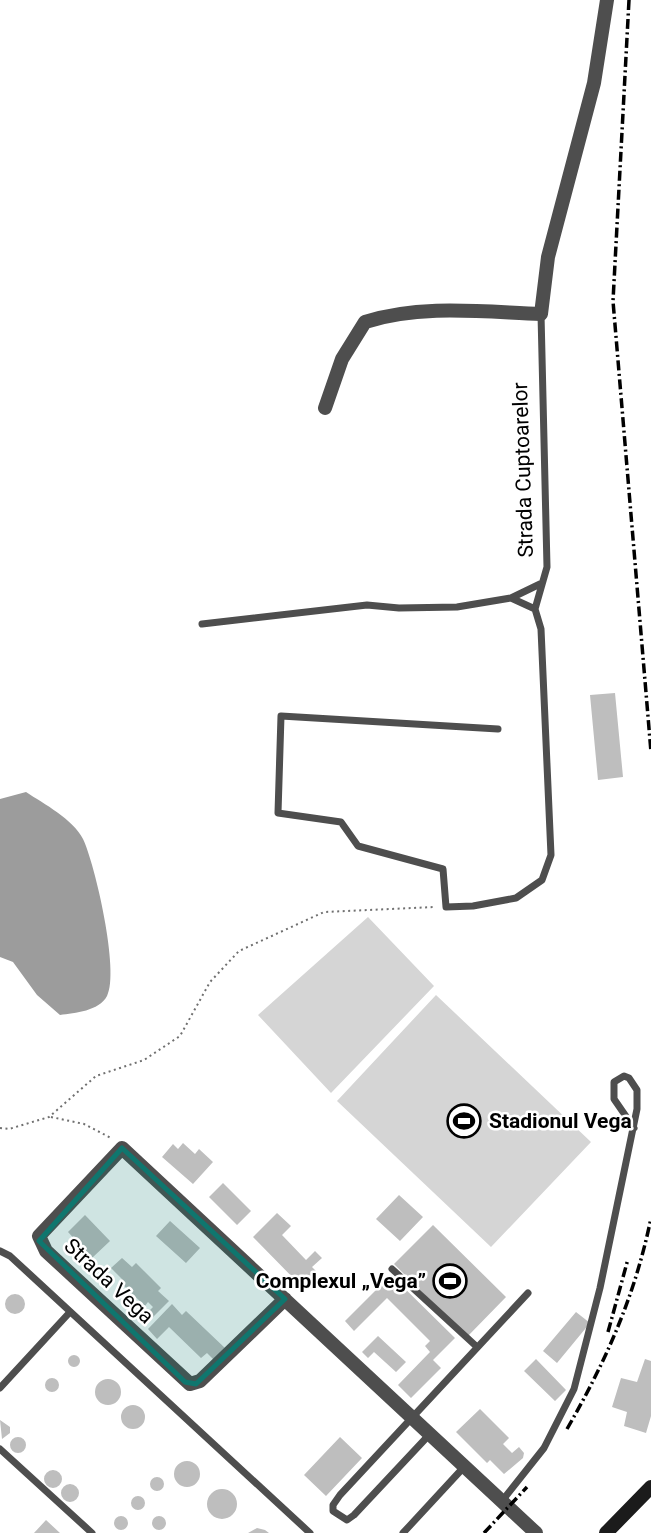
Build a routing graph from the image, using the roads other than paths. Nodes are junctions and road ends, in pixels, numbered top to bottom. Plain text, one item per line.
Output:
1 (607, 0) edge
2 (541, 314) junction
3 (325, 408) dead end
4 (541, 583) junction
5 (511, 598) junction
6 (535, 609) junction
7 (202, 624) dead end
8 (498, 729) dead end
9 (634, 1128) junction
10 (0, 1251) edge
11 (392, 1269) dead end
12 (528, 1293) dead end
13 (285, 1299) junction
14 (70, 1312) junction
15 (476, 1346) junction
16 (0, 1388) edge
17 (410, 1417) junction
18 (429, 1435) junction
19 (0, 1449) edge
20 (464, 1467) junction
21 (651, 1487) edge
22 (502, 1501) junction
23 (92, 1533) edge
24 (310, 1533) edge
25 (403, 1533) edge
26 (536, 1533) edge
27 (606, 1533) edge

1 - 2 street, Strada Cuptoarelor
2 - 3 street
2 - 4 lane, Strada Cuptoarelor
4 - 5 lane
4 - 6 lane, Strada Cuptoarelor
5 - 6 lane
5 - 7 lane
6 - 8 lane, Strada Cuptoarelor
9 - 9 lane
9 - 22 lane
10 - 14 lane
11 - 15 lane
12 - 15 lane
13 - 13 street, Strada Vega
13 - 17 street
14 - 16 lane
14 - 24 lane
15 - 17 lane
17 - 18 street
17 - 18 lane
18 - 20 street
19 - 23 lane
20 - 22 street
20 - 25 lane
21 - 27 main road
22 - 26 street

